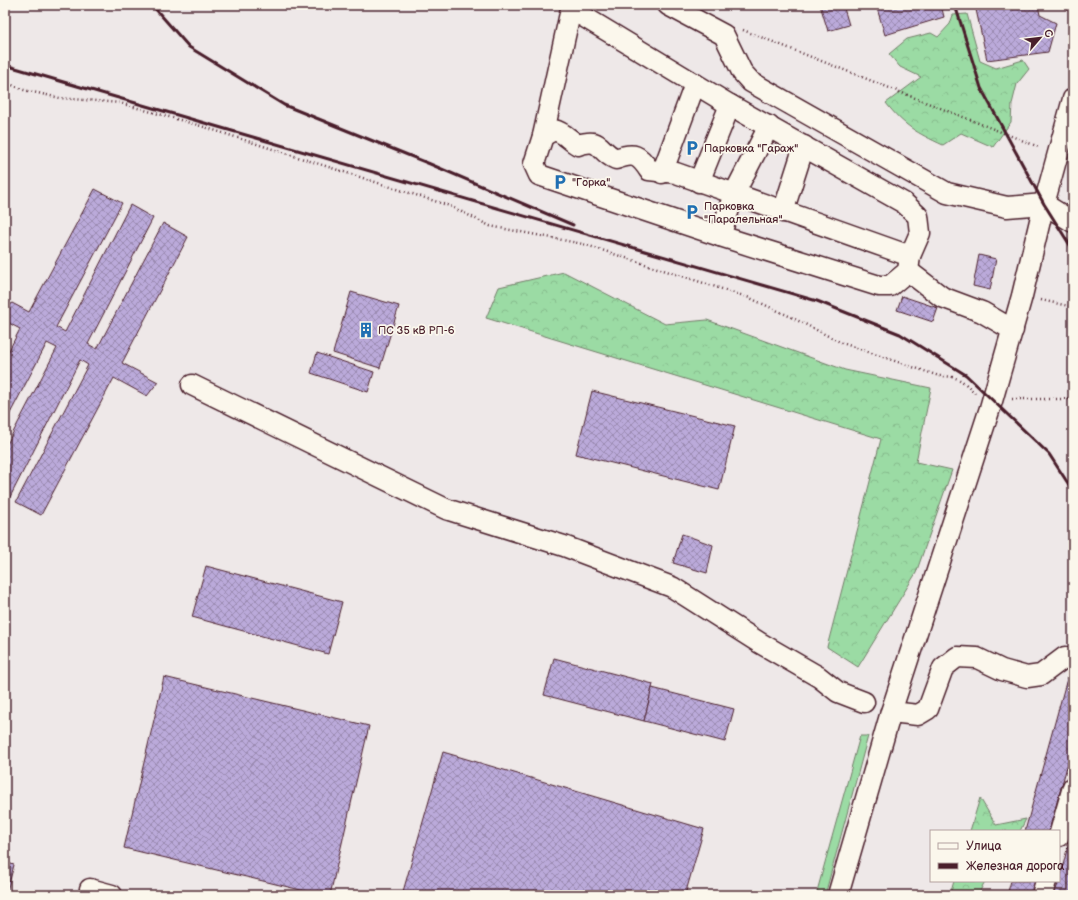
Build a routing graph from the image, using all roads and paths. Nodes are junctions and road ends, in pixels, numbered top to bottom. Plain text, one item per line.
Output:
1 (668, 5) edge
2 (571, 7) edge
3 (742, 29) dead end
4 (5, 82) edge
5 (694, 84) junction
6 (1073, 99) edge
7 (730, 105) junction
8 (769, 126) junction
9 (543, 136) junction
10 (804, 146) junction
11 (1057, 154) junction
12 (662, 173) junction
13 (699, 182) junction
14 (734, 194) junction
15 (1044, 204) junction
16 (783, 212) junction
17 (1073, 222) edge
18 (720, 236) junction
19 (909, 263) junction
20 (1013, 330) junction
21 (192, 386) dead end
22 (1073, 400) edge
23 (991, 404) junction
24 (1073, 660) edge
25 (864, 702) dead end
26 (891, 712) junction
27 (1073, 787) edge
28 (1060, 832) edge
29 (1046, 882) edge
30 (90, 888) dead end
31 (112, 895) edge
32 (838, 895) edge
33 (1042, 895) edge

1 - 15 street
2 - 5 street
2 - 9 street
3 - 11 path
4 - 23 path
5 - 7 street
5 - 12 street
6 - 11 street
7 - 8 street
7 - 13 street
8 - 10 street
8 - 14 street
9 - 12 street
9 - 18 street
10 - 16 street
10 - 19 street
11 - 15 street
12 - 13 street
13 - 14 street
14 - 16 street
14 - 18 street
15 - 17 street
15 - 20 street
16 - 19 street
18 - 19 street
19 - 20 street
20 - 23 street
21 - 25 street
22 - 23 path
23 - 26 street
24 - 26 street
26 - 32 street
27 - 28 street
29 - 33 street
30 - 31 street

